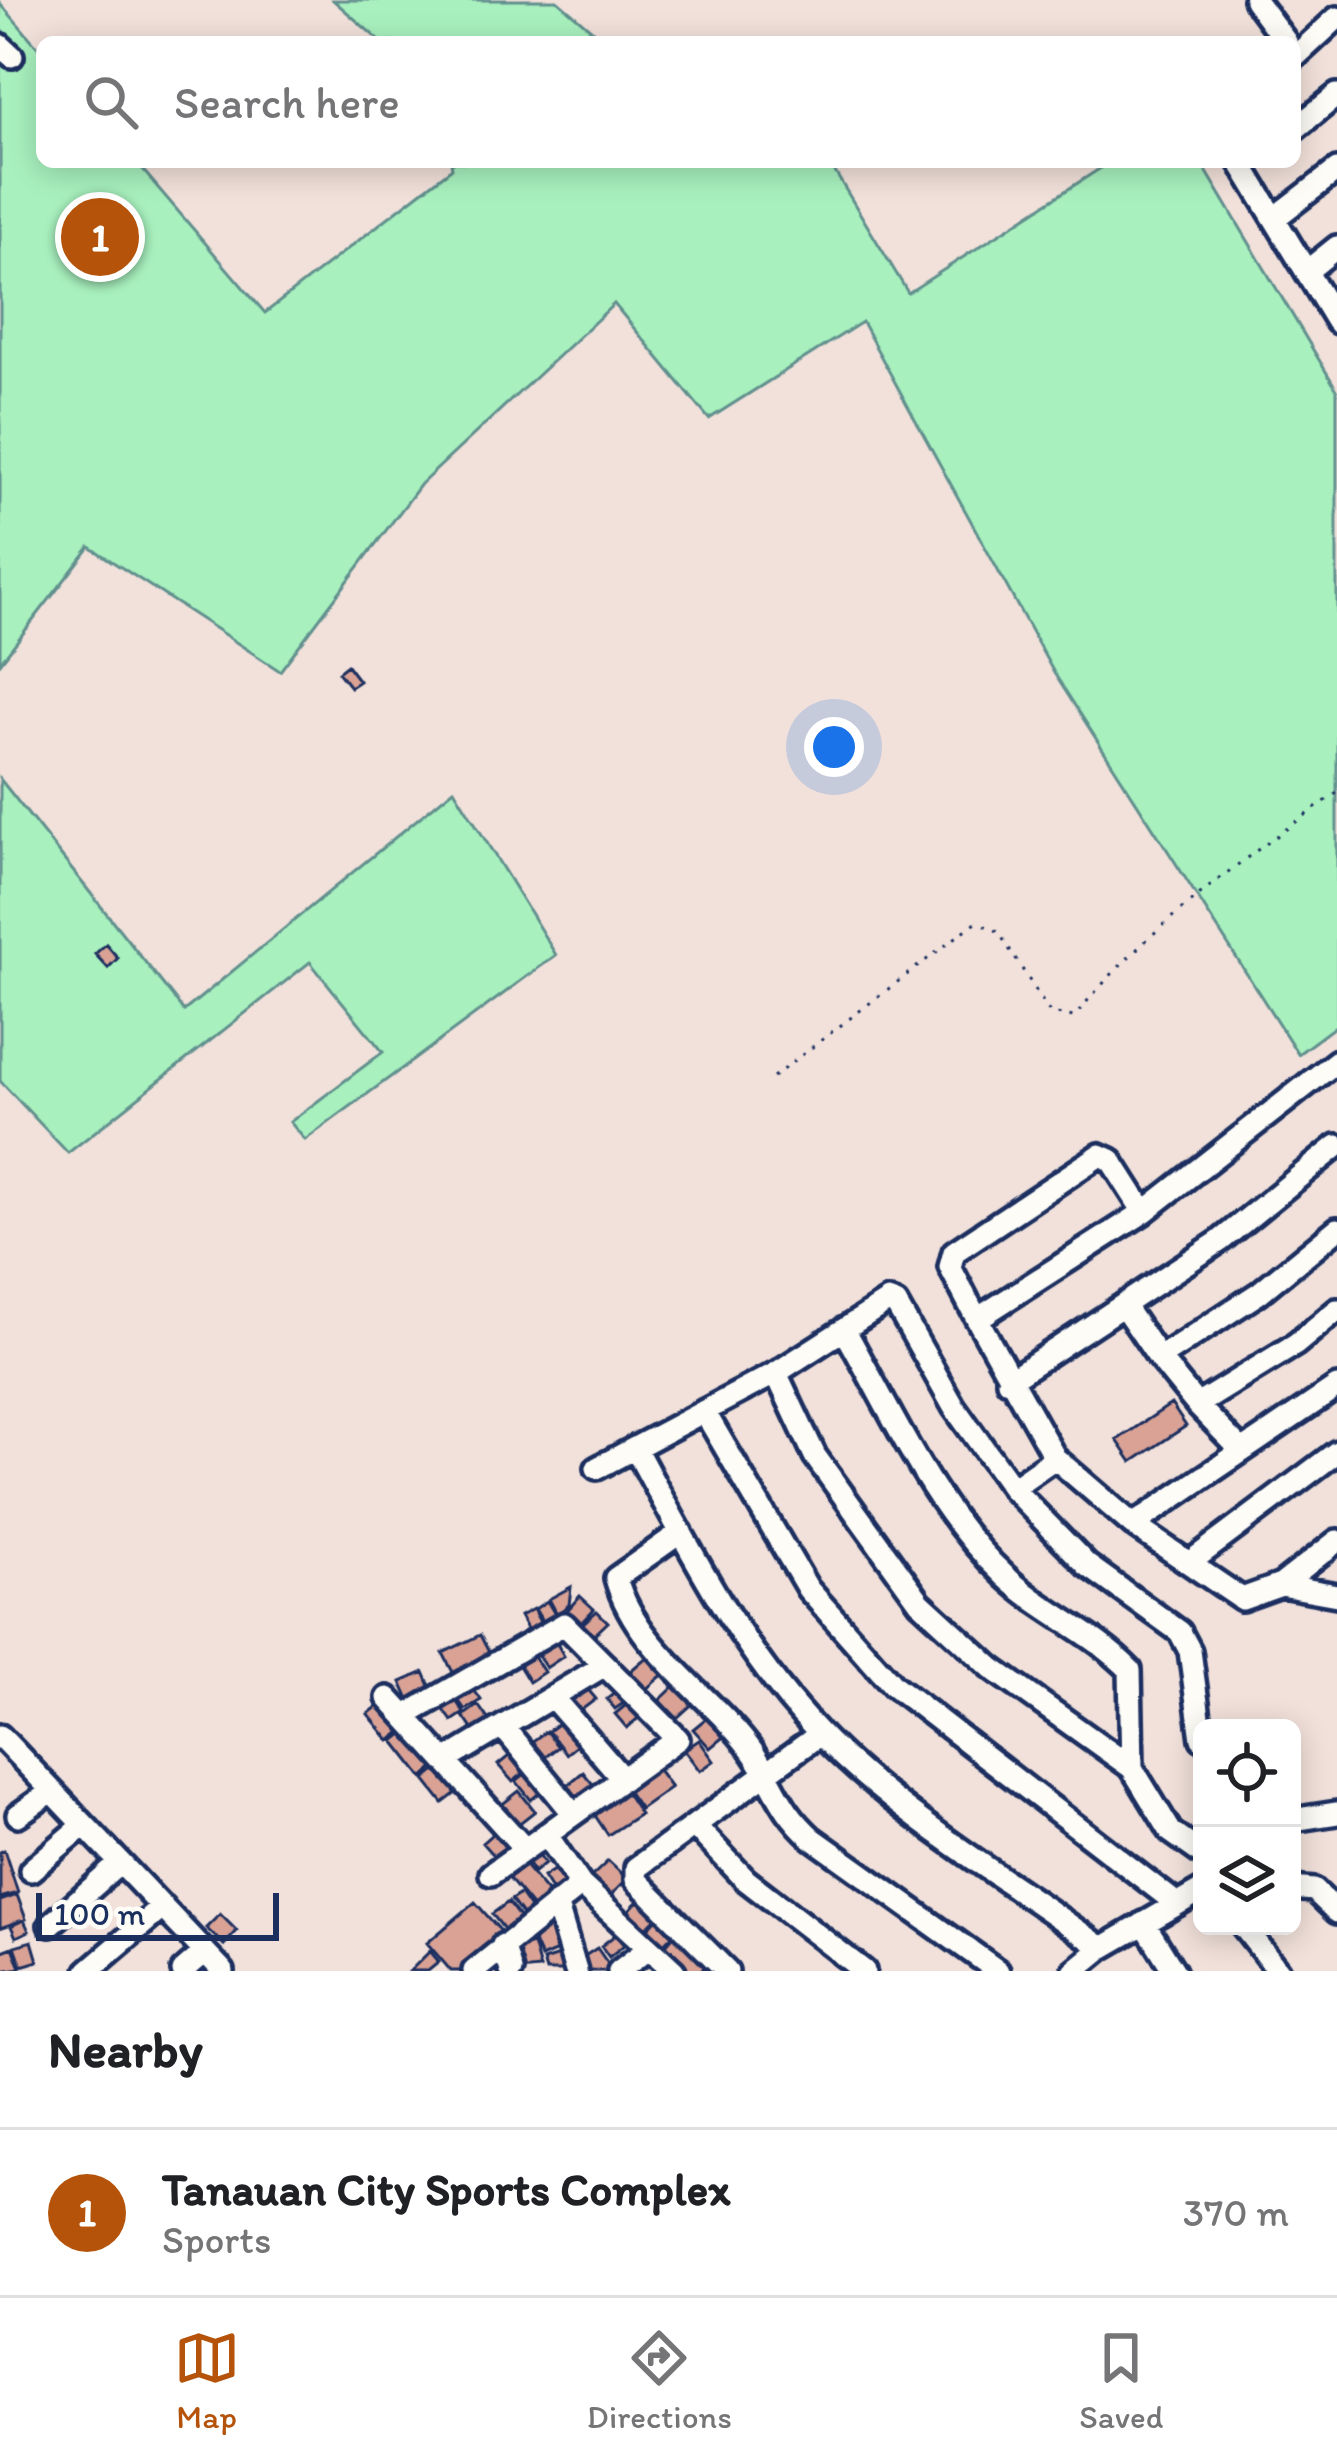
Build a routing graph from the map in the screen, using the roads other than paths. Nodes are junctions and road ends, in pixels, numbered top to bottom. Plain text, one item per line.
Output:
1 (1255, 0) edge
2 (1337, 18) edge
3 (1282, 36) edge
4 (1301, 51) edge
5 (1337, 95) edge
6 (1301, 123) edge
7 (1248, 168) edge
8 (1337, 170) edge
9 (1274, 218) junction
10 (1337, 247) edge
11 (1307, 272) junction
12 (1337, 322) edge
13 (1337, 1061) edge
14 (1337, 1146) edge
15 (1144, 1211) junction
16 (1337, 1229) edge
17 (1124, 1305) junction
18 (1337, 1310) edge
19 (976, 1319) junction
20 (844, 1329) junction
21 (1159, 1358) junction
22 (776, 1372) junction
23 (1008, 1381) junction
24 (1337, 1387) edge
25 (1197, 1405) junction
26 (704, 1411) junction
27 (635, 1448) junction
28 (1242, 1451) junction
29 (1337, 1452) edge
30 (1055, 1458) junction
31 (597, 1468) dead end
32 (1012, 1488) junction
33 (1132, 1525) junction
34 (681, 1532) junction
35 (1337, 1541) edge
36 (1189, 1563) junction
37 (1281, 1585) junction
38 (1337, 1595) edge
39 (605, 1665) junction
40 (388, 1697) dead end
41 (553, 1697) junction
42 (405, 1716) junction
43 (1199, 1719) edge
44 (503, 1727) junction
45 (820, 1734) junction
46 (5, 1751) edge
47 (445, 1761) junction
48 (1132, 1768) junction
49 (767, 1776) junction
50 (623, 1779) junction
51 (52, 1791) junction
52 (1337, 1813) edge
53 (574, 1814) junction
54 (18, 1816) dead end
55 (1301, 1819) edge
56 (84, 1825) junction
57 (696, 1827) junction
58 (546, 1834) junction
59 (1193, 1848) edge
60 (525, 1850) junction
61 (121, 1863) junction
62 (31, 1870) dead end
63 (491, 1874) dead end
64 (1337, 1884) edge
65 (581, 1885) junction
66 (1303, 1889) edge
67 (1193, 1895) edge
68 (556, 1903) junction
69 (1177, 1904) junction
70 (163, 1907) junction
71 (1337, 1912) edge
72 (1144, 1923) junction
73 (50, 1925) dead end
74 (1250, 1935) edge
75 (503, 1946) junction
76 (649, 1948) junction
77 (1102, 1948) junction
78 (205, 1952) junction
79 (1076, 1970) edge
80 (88, 1971) edge
81 (183, 1971) edge
82 (223, 1971) edge
83 (474, 1971) edge
84 (511, 1971) edge
85 (577, 1971) edge
86 (619, 1971) edge
87 (674, 1971) edge
88 (727, 1971) edge
89 (864, 1971) edge
90 (998, 1971) edge
91 (1174, 1971) edge
92 (1278, 1971) edge

1 - 3 street
2 - 4 street
5 - 6 street
7 - 9 street
8 - 9 street
9 - 11 street
10 - 11 street
11 - 12 street
13 - 15 street
14 - 17 street
15 - 19 street
15 - 19 street
16 - 21 street
17 - 21 street
17 - 23 street
18 - 25 street
19 - 23 street
20 - 22 street
20 - 32 street
20 - 48 street
21 - 25 street
22 - 26 street
22 - 48 street
23 - 30 street
24 - 28 street
25 - 28 street
26 - 27 street
26 - 69 street
27 - 31 street
27 - 34 street
28 - 33 street
29 - 36 street
30 - 32 street
30 - 33 street
32 - 43 street
33 - 36 street
34 - 45 street
34 - 49 street
35 - 37 street
36 - 37 street
37 - 38 street
39 - 41 street
39 - 42 street
39 - 50 street
40 - 42 street
41 - 44 street
41 - 50 street
42 - 47 street
44 - 47 street
44 - 53 street
45 - 49 street
45 - 77 street
46 - 51 street
47 - 60 street
48 - 59 street
49 - 57 street
49 - 90 street
50 - 53 street
51 - 54 street
51 - 56 street
52 - 55 street
53 - 58 street
56 - 61 street
56 - 62 street
57 - 88 street
57 - 89 street
58 - 60 street
58 - 65 street
60 - 63 street
61 - 70 street
61 - 73 street
64 - 66 street
65 - 68 street
65 - 76 street
66 - 71 street
67 - 69 street
68 - 75 street
68 - 85 street
69 - 72 street
70 - 78 street
70 - 80 street
72 - 77 street
72 - 91 street
74 - 92 street
75 - 83 street
75 - 84 street
76 - 86 street
76 - 87 street
77 - 79 street
78 - 81 street
78 - 82 street

